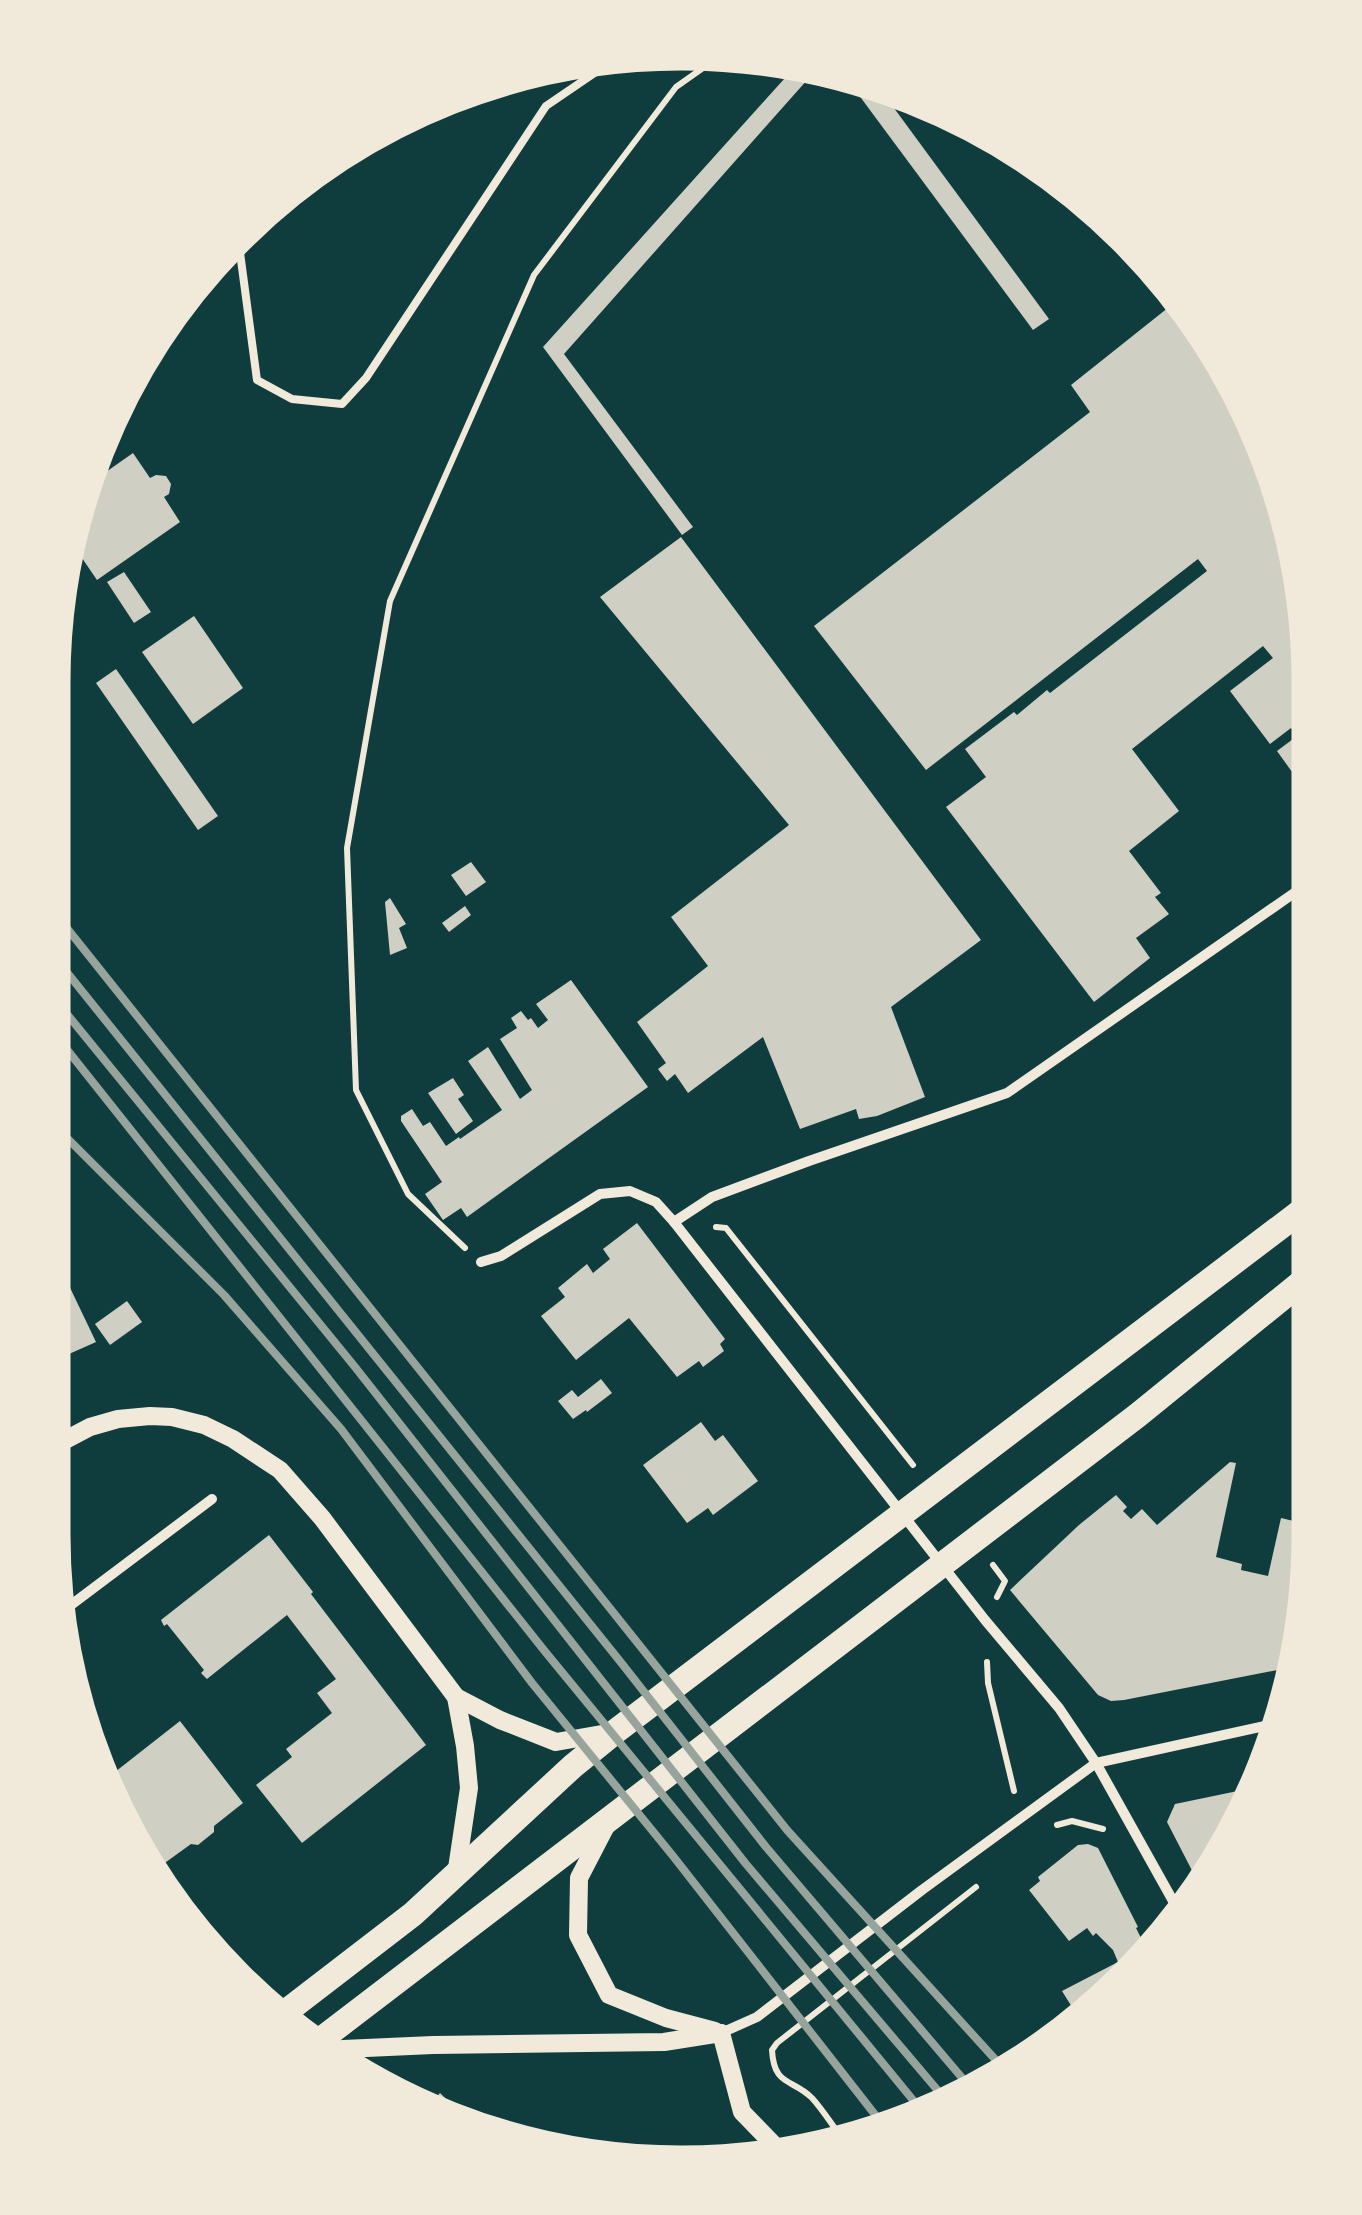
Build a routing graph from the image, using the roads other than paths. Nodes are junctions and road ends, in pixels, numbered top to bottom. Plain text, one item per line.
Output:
1 (593, 74) edge
2 (240, 254) edge
3 (1294, 893) edge
4 (1294, 1217) edge
5 (674, 1222) junction
6 (480, 1262) road end
7 (1294, 1288) edge
8 (67, 1439) edge
9 (212, 1499) dead end
10 (72, 1605) edge
11 (456, 1697) junction
12 (1264, 1726) edge
13 (616, 1731) junction
14 (1096, 1763) junction
15 (611, 1816) junction
16 (456, 1876) junction
17 (1172, 1901) edge
18 (291, 2007) edge
19 (721, 2033) junction
20 (327, 2035) edge
21 (348, 2049) edge
22 (770, 2141) edge

1 - 2 lane
3 - 5 street
4 - 13 main road
5 - 6 street
5 - 14 street
7 - 15 main road
8 - 11 street
9 - 10 street
11 - 13 street
11 - 16 street
12 - 14 street
13 - 16 main road
14 - 17 street
14 - 19 street
15 - 19 street
15 - 20 main road
16 - 18 main road
19 - 21 street
19 - 22 street

